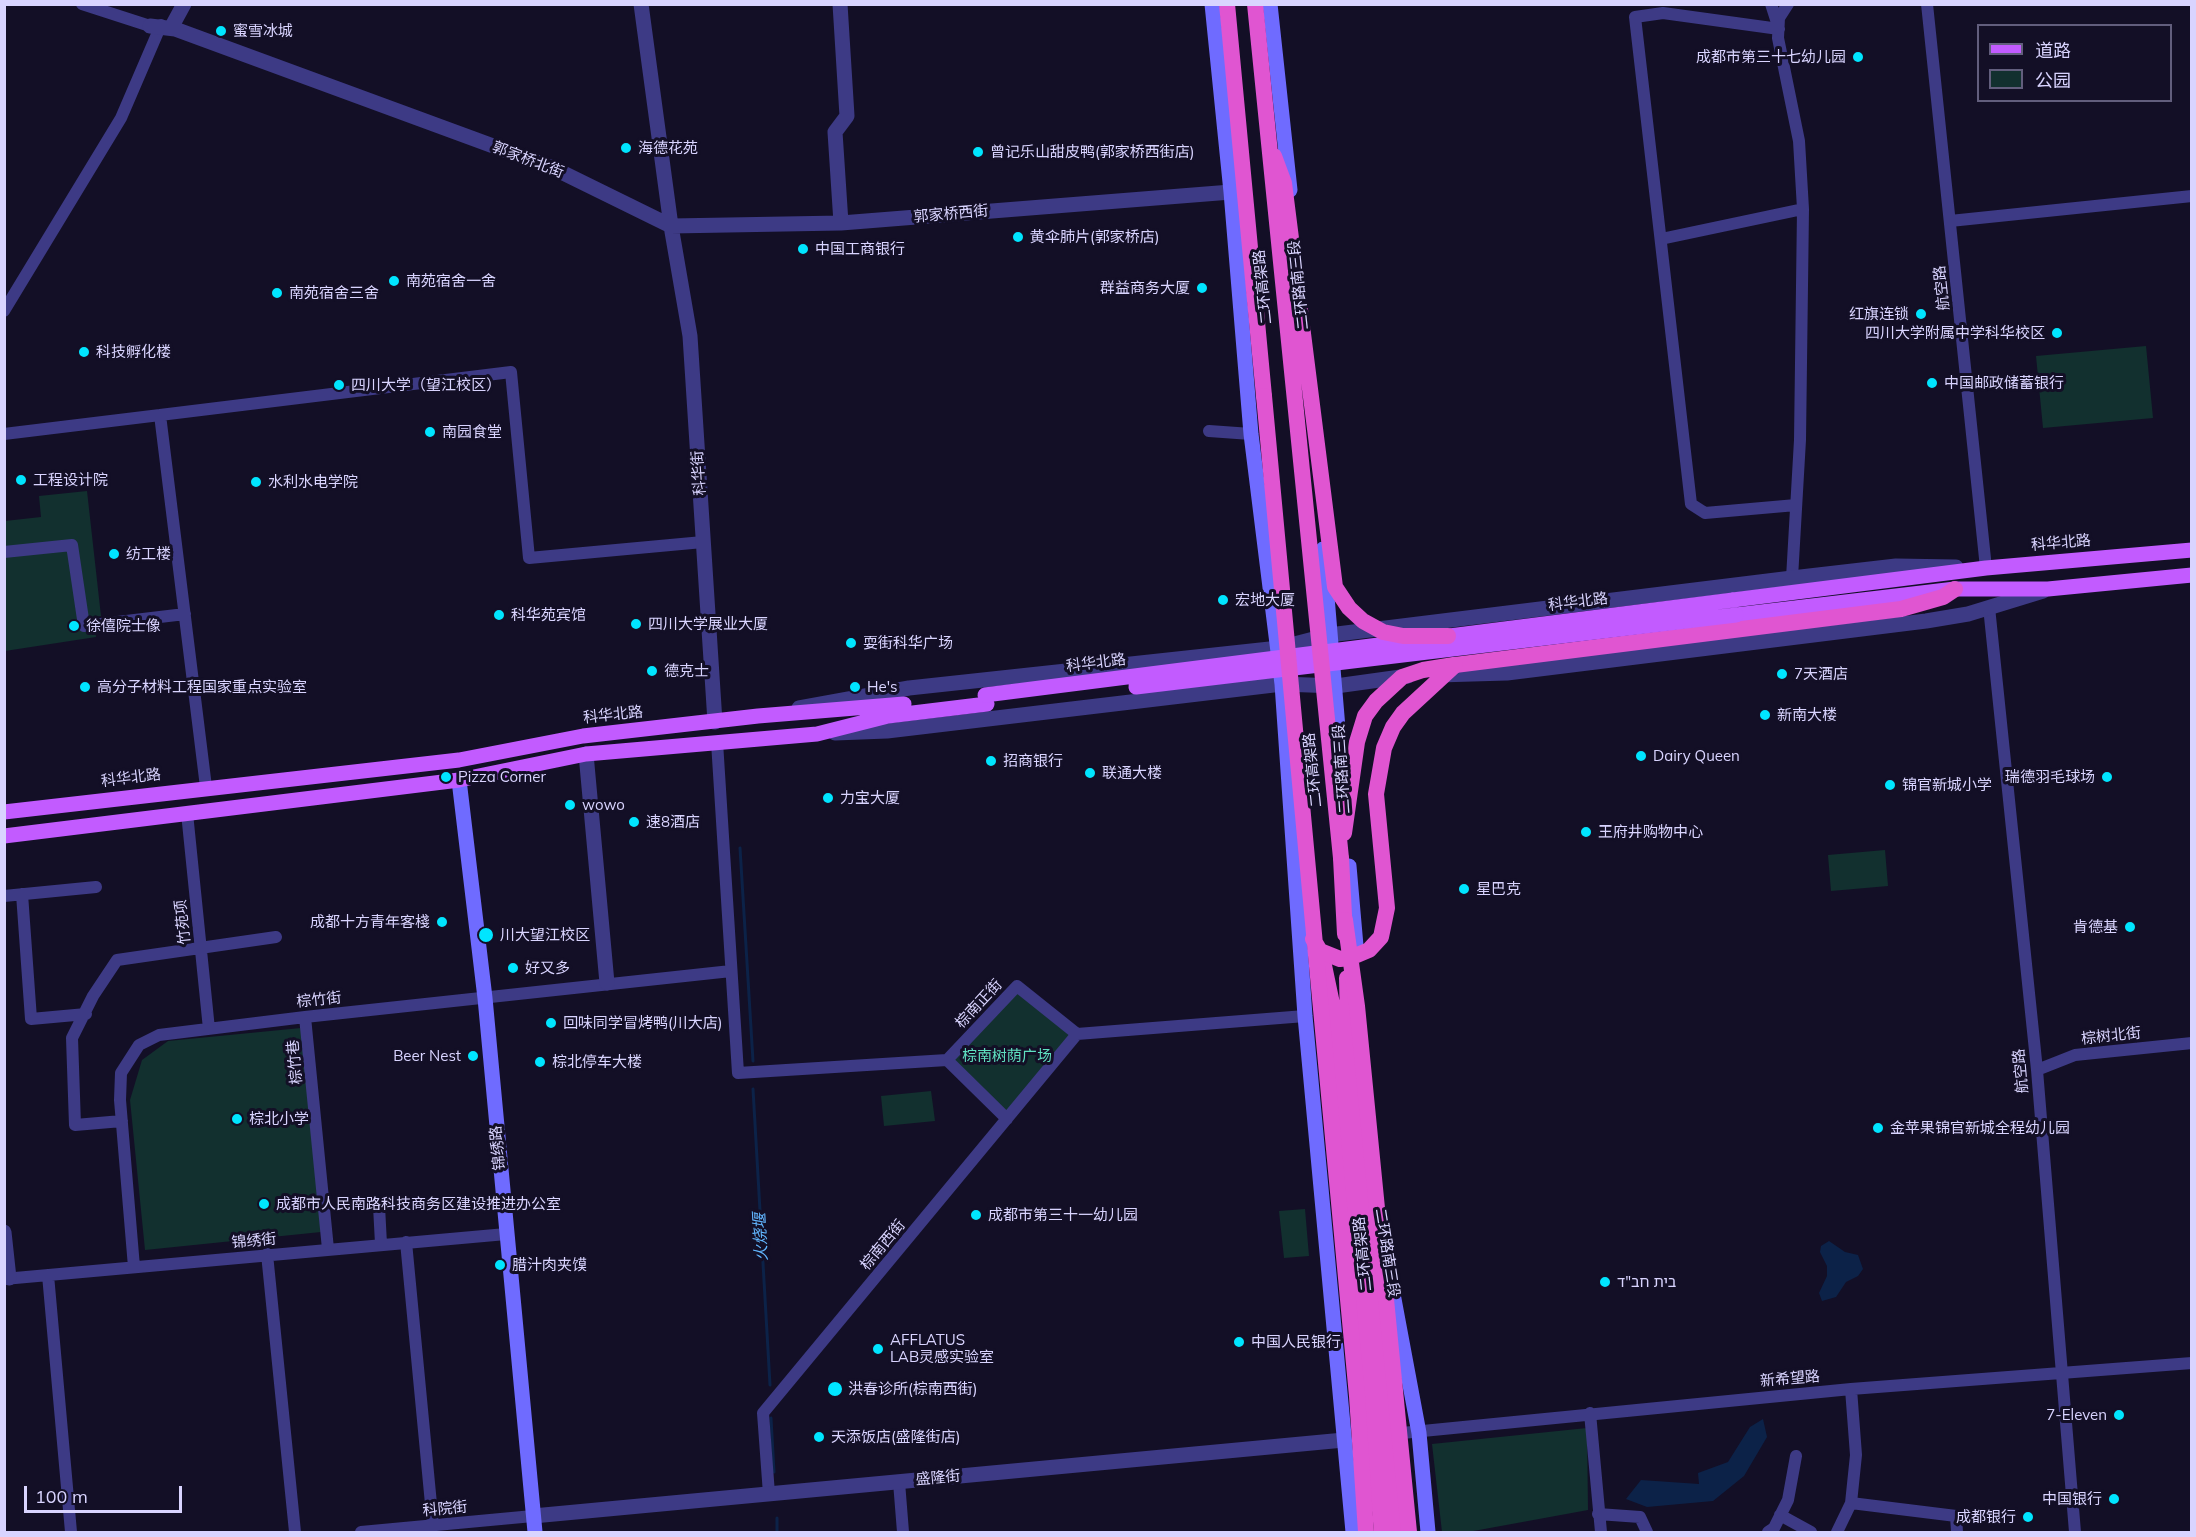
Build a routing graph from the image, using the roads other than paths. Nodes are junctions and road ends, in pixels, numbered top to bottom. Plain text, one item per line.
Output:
1 (82, 4) edge
2 (184, 4) edge
3 (641, 4) edge
4 (840, 4) edge
5 (1212, 4) edge
6 (1227, 4) edge
7 (1255, 4) edge
8 (1270, 4) edge
9 (1771, 4) edge
10 (1788, 4) edge
11 (1927, 4) edge
12 (161, 26) junction
13 (1779, 29) junction
14 (1266, 136) junction
15 (1231, 192) junction
16 (2192, 196) edge
17 (1803, 209) junction
18 (1950, 221) junction
19 (841, 223) junction
20 (671, 226) junction
21 (1661, 239) junction
22 (4, 311) edge
23 (1264, 396) junction
24 (160, 415) junction
25 (1209, 431) dead end
26 (4, 434) edge
27 (1251, 434) junction
28 (1796, 505) junction
29 (703, 542) junction
30 (2192, 550) edge
31 (4, 552) edge
32 (1986, 568) junction
33 (2192, 575) edge
34 (1792, 578) junction
35 (1955, 589) junction
36 (2048, 590) junction
37 (1989, 607) junction
38 (1734, 608) junction
39 (185, 614) junction
40 (1329, 636) junction
41 (1448, 636) junction
42 (1278, 648) junction
43 (1455, 665) junction
44 (1282, 684) junction
45 (1336, 686) junction
46 (986, 700) junction
47 (758, 716) junction
48 (715, 722) junction
49 (817, 734) junction
50 (717, 742) junction
51 (586, 754) junction
52 (459, 780) junction
53 (206, 787) junction
54 (4, 812) edge
55 (187, 813) junction
56 (4, 836) edge
57 (1341, 858) junction
58 (96, 887) dead end
59 (22, 894) junction
60 (4, 896) edge
61 (1312, 908) junction
62 (1345, 920) junction
63 (276, 937) dead end
64 (200, 948) junction
65 (731, 971) junction
66 (607, 983) junction
67 (485, 998) junction
68 (86, 1014) junction
69 (1305, 1016) junction
70 (305, 1017) junction
71 (209, 1029) junction
72 (1077, 1034) junction
73 (2192, 1043) edge
74 (947, 1060) junction
75 (2037, 1070) junction
76 (1007, 1119) junction
77 (122, 1121) junction
78 (379, 1206) dead end
79 (1381, 1228) junction
80 (4, 1233) edge
81 (506, 1234) junction
82 (406, 1242) junction
83 (381, 1244) junction
84 (328, 1249) junction
85 (267, 1254) junction
86 (134, 1267) junction
87 (48, 1275) junction
88 (7, 1279) edge
89 (2192, 1363) edge
90 (2061, 1374) junction
91 (1851, 1389) junction
92 (1590, 1413) junction
93 (1419, 1433) junction
94 (1392, 1434) junction
95 (1344, 1440) junction
96 (1796, 1456) dead end
97 (899, 1482) junction
98 (769, 1494) junction
99 (1851, 1503) junction
100 (1598, 1514) junction
101 (1780, 1515) junction
102 (533, 1516) junction
103 (433, 1525) junction
104 (71, 1533) edge
105 (295, 1533) edge
106 (361, 1533) edge
107 (535, 1533) edge
108 (903, 1533) edge
109 (1353, 1533) edge
110 (1366, 1533) edge
111 (1375, 1533) edge
112 (1382, 1533) edge
113 (1396, 1533) edge
114 (1403, 1533) edge
115 (1409, 1533) edge
116 (1428, 1533) edge
117 (1600, 1533) edge
118 (1647, 1533) edge
119 (1768, 1533) edge
120 (1811, 1533) edge
121 (1837, 1533) edge
122 (1957, 1533) edge
123 (2075, 1533) edge

1 - 12 street
2 - 12 street
3 - 20 street
4 - 19 street
5 - 15 main road
6 - 23 highway, 二环高架路
7 - 14 highway, 二环高架路, bridge
8 - 40 main road, 二环路南三段
9 - 13 street
10 - 13 street
11 - 18 street, 航空路
12 - 20 street, 郭家桥北街
12 - 22 street
13 - 17 street
13 - 21 street
14 - 41 highway, bridge
14 - 57 highway, 二环高架路, bridge
15 - 19 street, 郭家桥西街
15 - 27 main road
16 - 18 street
17 - 21 street
17 - 28 street
18 - 32 street, 航空路
19 - 20 street, 郭家桥西街
20 - 29 street, 科华街
21 - 28 street
23 - 43 highway, bridge
23 - 61 highway, 二环高架路, bridge
24 - 26 street
24 - 29 street
24 - 39 street
25 - 27 street
27 - 42 main road
28 - 34 street
29 - 48 street, 科华街
30 - 32 main road, 科华北路
31 - 39 street
32 - 34 street
32 - 38 main road, 科华北路
33 - 36 main road, 科华北路
34 - 40 street
35 - 36 main road, 科华北路
35 - 38 main road, 科华北路
35 - 43 highway
36 - 37 street
37 - 45 street
37 - 75 street, 航空路
38 - 41 main road, 科华北路, bridge
38 - 46 main road, bridge
39 - 53 street
40 - 42 street
40 - 45 main road, 二环路南三段
41 - 46 main road, 科华北路, bridge
42 - 44 main road
42 - 47 street
43 - 57 highway, bridge
44 - 45 street
44 - 49 street
44 - 69 main road
45 - 79 main road, 二环路南三段
46 - 47 main road, 科华北路
46 - 49 main road, 科华北路
47 - 48 main road, 科华北路
48 - 53 main road, 科华北路
49 - 50 main road, 科华北路
50 - 51 main road, 科华北路
50 - 65 street
51 - 52 main road, 科华北路
51 - 66 street
52 - 55 main road, 科华北路
52 - 67 main road, 锦绣路
53 - 54 main road, 科华北路
55 - 56 main road, 科华北路
55 - 64 street, 竹苑项
57 - 62 highway, 二环高架路
58 - 59 street
59 - 60 street
59 - 68 street
61 - 110 highway, 二环高架路, bridge
61 - 112 highway, bridge
62 - 113 highway, bridge
62 - 115 highway, 二环高架路, bridge
63 - 64 street
64 - 68 street
64 - 71 street, 竹苑项
65 - 66 street, 棕竹街
65 - 74 street
66 - 67 street, 棕竹街
67 - 70 street, 棕竹街
67 - 81 main road, 锦绣路
68 - 77 street
69 - 72 street
69 - 95 main road
70 - 71 street, 棕竹街
70 - 84 street, 棕竹巷
71 - 77 street, 棕竹街
72 - 74 street, 棕南正街
72 - 76 street, 棕南西街
73 - 75 street, 棕树北街
74 - 76 street
75 - 90 street, 航空路
76 - 98 street, 棕南西街
77 - 86 street, 棕竹街
78 - 83 street
79 - 93 main road, 二环路南三段
79 - 94 main road
80 - 88 street
81 - 82 street, 锦绣街
81 - 102 main road, 锦绣路
82 - 83 street, 锦绣街
82 - 103 street
83 - 84 street, 锦绣街
84 - 85 street, 锦绣街
85 - 86 street, 锦绣街
85 - 105 street
86 - 87 street, 锦绣街
87 - 88 street, 锦绣街
87 - 104 street
89 - 90 street, 新希望路
90 - 91 street, 新希望路
90 - 123 street, 航空路
91 - 92 street, 新希望路
91 - 99 street
92 - 93 street, 新希望路
92 - 100 street
93 - 94 street, 新希望路
93 - 116 main road, 二环路南三段
94 - 114 main road
95 - 97 street, 盛隆街
95 - 109 main road
95 - 111 main road
96 - 101 street
97 - 98 street, 盛隆街
97 - 108 street
98 - 102 street, 盛隆街
99 - 121 street
99 - 122 street
100 - 117 street
100 - 118 street
101 - 119 street
101 - 120 street
102 - 103 street, 科院街
102 - 107 main road, 锦绣路
103 - 106 street, 科院街

